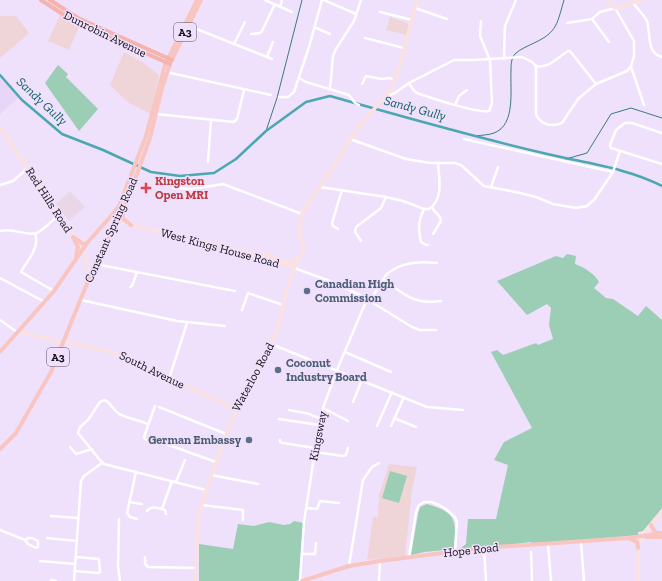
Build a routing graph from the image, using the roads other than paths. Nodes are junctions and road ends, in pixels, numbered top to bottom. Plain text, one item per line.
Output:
1 (41, 0) edge
2 (50, 0) edge
3 (59, 0) edge
4 (197, 0) edge
5 (201, 0) edge
6 (265, 0) edge
7 (282, 0) edge
8 (323, 0) edge
9 (361, 0) edge
10 (417, 0) edge
11 (516, 0) edge
12 (607, 0) edge
13 (642, 0) edge
14 (633, 3) junction
15 (275, 4) junction
16 (280, 6) junction
17 (55, 7) junction
18 (415, 8) junction
19 (615, 8) junction
20 (292, 12) dead end
21 (380, 12) dead end
22 (356, 14) junction
23 (447, 19) dead end
24 (592, 20) junction
25 (412, 21) junction
26 (481, 21) dead end
27 (244, 22) dead end
28 (568, 23) dead end
29 (188, 26) junction
30 (314, 27) junction
31 (251, 34) dead end
32 (330, 34) dead end
33 (365, 38) dead end
34 (273, 42) dead end
35 (609, 42) dead end
36 (234, 44) junction
37 (404, 48) junction
38 (267, 57) junction
39 (662, 57) edge
40 (272, 59) dead end
41 (504, 59) junction
42 (490, 60) junction
43 (169, 61) junction
44 (536, 66) junction
45 (631, 66) junction
46 (165, 71) junction
47 (299, 78) junction
48 (394, 80) junction
49 (409, 83) junction
50 (362, 84) dead end
51 (596, 84) junction
52 (330, 89) junction
53 (244, 90) junction
54 (467, 90) dead end
55 (271, 95) dead end
56 (387, 96) junction
57 (279, 97) dead end
58 (359, 105) dead end
59 (455, 105) junction
60 (644, 105) dead end
61 (156, 114) junction
62 (211, 120) junction
63 (1, 130) edge
64 (662, 134) edge
65 (350, 139) junction
66 (464, 139) dead end
67 (620, 150) junction
68 (140, 158) junction
69 (208, 162) dead end
70 (438, 163) junction
71 (662, 164) edge
72 (498, 167) dead end
73 (28, 168) junction
74 (135, 171) junction
75 (613, 172) junction
76 (0, 185) edge
77 (320, 187) junction
78 (173, 188) dead end
79 (491, 188) junction
80 (342, 190) junction
81 (129, 193) junction
82 (386, 197) junction
83 (432, 207) junction
84 (424, 209) junction
85 (302, 214) junction
86 (59, 215) junction
87 (112, 216) junction
88 (118, 220) junction
89 (132, 225) junction
90 (338, 230) dead end
91 (0, 231) edge
92 (36, 233) junction
93 (433, 234) dead end
94 (73, 237) junction
95 (361, 241) dead end
96 (88, 243) junction
97 (428, 245) dead end
98 (81, 251) junction
99 (262, 256) junction
100 (300, 257) junction
101 (437, 263) dead end
102 (95, 264) junction
103 (72, 266) junction
104 (294, 268) junction
105 (137, 272) junction
106 (90, 276) junction
107 (0, 278) edge
108 (383, 278) junction
109 (130, 287) dead end
110 (235, 291) dead end
111 (54, 292) junction
112 (366, 299) junction
113 (81, 300) junction
114 (370, 301) junction
115 (441, 301) dead end
116 (45, 302) junction
117 (283, 305) junction
118 (242, 310) dead end
119 (0, 320) edge
120 (187, 322) junction
121 (225, 326) dead end
122 (436, 330) dead end
123 (18, 332) junction
124 (64, 342) junction
125 (271, 344) junction
126 (0, 352) edge
127 (345, 352) junction
128 (337, 370) junction
129 (391, 372) dead end
130 (169, 379) junction
131 (362, 380) junction
132 (392, 392) junction
133 (404, 397) junction
134 (353, 402) dead end
135 (155, 406) dead end
136 (159, 407) dead end
137 (323, 408) junction
138 (236, 409) junction
139 (289, 410) dead end
140 (463, 410) dead end
141 (314, 416) junction
142 (320, 418) junction
143 (394, 418) junction
144 (279, 419) dead end
145 (348, 421) dead end
146 (147, 424) junction
147 (312, 424) junction
148 (319, 425) junction
149 (377, 426) dead end
150 (391, 426) dead end
151 (416, 428) dead end
152 (226, 434) junction
153 (280, 440) dead end
154 (156, 443) dead end
155 (166, 444) dead end
156 (70, 447) dead end
157 (348, 448) dead end
158 (0, 449) edge
159 (92, 450) junction
160 (315, 450) junction
161 (184, 460) dead end
162 (216, 462) junction
163 (102, 463) junction
164 (379, 463) dead end
165 (136, 472) junction
166 (211, 475) junction
167 (172, 481) junction
168 (176, 482) junction
169 (258, 484) dead end
170 (206, 490) junction
171 (129, 502) junction
172 (339, 503) dead end
173 (142, 504) dead end
174 (202, 505) junction
175 (306, 508) junction
176 (162, 509) junction
177 (146, 511) dead end
178 (662, 512) edge
179 (166, 514) dead end
180 (51, 516) dead end
181 (78, 518) junction
182 (119, 519) dead end
183 (137, 519) dead end
184 (243, 520) dead end
185 (651, 525) junction
186 (0, 530) edge
187 (661, 534) edge
188 (642, 536) junction
189 (47, 538) dead end
190 (629, 538) junction
191 (25, 540) junction
192 (77, 541) junction
193 (581, 542) junction
194 (316, 544) dead end
195 (548, 544) junction
196 (484, 548) junction
197 (638, 548) junction
198 (455, 551) junction
199 (531, 552) dead end
200 (302, 554) junction
201 (76, 557) junction
202 (146, 557) dead end
203 (409, 557) junction
204 (40, 561) dead end
205 (380, 561) junction
206 (75, 564) junction
207 (349, 566) junction
208 (196, 568) junction
209 (75, 571) junction
210 (51, 580) edge
211 (56, 581) edge
212 (74, 581) edge
213 (120, 581) edge
214 (196, 581) edge
215 (301, 581) edge
216 (379, 581) edge
217 (486, 581) edge
218 (532, 581) edge
219 (551, 581) edge
220 (584, 581) edge
221 (638, 581) edge

1 - 17 highway, Dunrobin Avenue
2 - 17 highway, Dunrobin Avenue
3 - 17 street
4 - 43 main road, Constant Spring Road / A3
5 - 29 main road, Constant Spring Road / A3
6 - 15 street
7 - 16 street
8 - 22 street
8 - 30 street
9 - 22 street
10 - 18 main road
11 - 41 street
12 - 19 main road
13 - 14 main road
14 - 19 main road
14 - 39 street
15 - 16 street
15 - 31 street
16 - 20 street
17 - 43 highway, Dunrobin Avenue
18 - 23 street
18 - 25 main road
19 - 24 street
19 - 45 street
21 - 25 street
22 - 52 street
24 - 28 street
24 - 35 street
25 - 37 main road
26 - 42 street
27 - 36 street
29 - 36 street
29 - 43 main road, Constant Spring Road / A3
30 - 32 street
30 - 47 street
33 - 37 street
34 - 38 street
36 - 38 street
37 - 48 main road
38 - 40 street
41 - 42 street
41 - 44 street
42 - 49 street
42 - 59 street
43 - 46 main road, Constant Spring Road / A3
44 - 51 street
44 - 51 street
45 - 51 street
45 - 60 street
46 - 53 street
46 - 61 main road, Constant Spring Road / A3
46 - 68 main road, Constant Spring Road / A3
47 - 52 street
47 - 57 street
48 - 50 street
48 - 56 main road
49 - 56 street
49 - 59 street
52 - 58 street
53 - 55 street
53 - 62 street
54 - 59 street
56 - 65 main road, Waterloo Road
61 - 62 street
61 - 68 main road, Constant Spring Road / A3
62 - 69 street
63 - 73 main road, Red Hills Road
64 - 67 street
65 - 70 street
65 - 77 main road, Waterloo Road
66 - 75 street
67 - 71 street
67 - 75 street
68 - 74 main road, Constant Spring Road / A3
70 - 79 street
70 - 83 street
72 - 79 street
73 - 76 street
73 - 86 main road, Red Hills Road
74 - 81 main road, Constant Spring Road / A3
74 - 87 main road, Constant Spring Road / A3
75 - 79 street
77 - 80 street
77 - 85 main road, Waterloo Road
78 - 85 street
80 - 82 street
80 - 90 street
81 - 88 main road, Constant Spring Road / A3
81 - 89 main road
82 - 84 street
82 - 95 street
83 - 84 street
83 - 93 street
84 - 97 street
85 - 100 main road, Waterloo Road
86 - 92 street
86 - 94 main road, Red Hills Road
87 - 88 main road, West Kings House Road
87 - 96 main road, A3
88 - 89 main road, West Kings House Road
88 - 102 main road, Constant Spring Road / A3
89 - 99 main road, West Kings House Road
91 - 92 street
92 - 111 street
94 - 96 main road
94 - 98 main road, Red Hills Road
94 - 103 main road
96 - 98 main road, A3
98 - 103 main road, A3
98 - 106 main road, Red Hills Road
99 - 100 main road
99 - 104 main road, West Kings House Road
100 - 104 main road, Waterloo Road
101 - 108 street
102 - 105 street
102 - 106 main road, Constant Spring Road / A3
103 - 111 main road, A3
104 - 112 street, West Kings House Road
104 - 117 main road, Waterloo Road
105 - 109 street
105 - 110 street
106 - 113 main road, Constant Spring Road / A3
107 - 116 street
108 - 114 street
108 - 115 street
111 - 116 main road, A3
112 - 114 street, West Kings House Road
112 - 127 street, Kingsway
113 - 120 street
113 - 124 main road, Constant Spring Road / A3
114 - 122 street, West Kings House Road
116 - 123 main road, A3
117 - 118 street
117 - 125 main road, Waterloo Road
119 - 123 street
120 - 121 street
120 - 130 street
123 - 124 main road, South Avenue
123 - 126 main road, A3
124 - 130 main road, South Avenue
124 - 158 main road, Constant Spring Road / A3
125 - 128 street
125 - 138 main road, Waterloo Road
127 - 128 street, Kingsway
127 - 129 street
128 - 131 street
128 - 137 street, Kingsway
130 - 138 main road, South Avenue
131 - 132 street
131 - 134 street
132 - 133 street
132 - 149 street
133 - 140 street
133 - 143 street
135 - 146 street
136 - 152 street
137 - 142 street, Kingsway
137 - 145 street
138 - 152 main road, Waterloo Road
139 - 141 street
141 - 142 street
141 - 147 street
142 - 148 street, Kingsway
143 - 150 street
143 - 151 street
144 - 147 street
146 - 154 street
146 - 159 street
147 - 148 street
148 - 160 street, Kingsway
152 - 162 main road, Waterloo Road
153 - 160 street
155 - 162 street
156 - 159 street
157 - 160 street
159 - 163 street
160 - 175 street, Kingsway
161 - 168 street
162 - 166 main road, Waterloo Road
163 - 165 street
163 - 181 street
164 - 207 street
165 - 167 street
165 - 171 street
166 - 169 street
166 - 170 main road, Waterloo Road
167 - 168 street
167 - 176 street
168 - 170 street
170 - 174 main road, Waterloo Road
171 - 173 street
171 - 183 street
172 - 175 street
174 - 184 street
174 - 208 main road, Waterloo Road
175 - 200 street, Kingsway
176 - 177 street
176 - 179 street
178 - 185 main road
180 - 181 street
181 - 192 street
182 - 213 street
185 - 187 main road
185 - 188 main road
186 - 191 street
187 - 188 main road, Hope Road
188 - 190 main road, Hope Road
188 - 197 main road
189 - 192 street
190 - 193 main road, Hope Road
190 - 197 main road
191 - 191 street
192 - 201 street
193 - 195 main road, Hope Road
193 - 220 street
194 - 200 street
195 - 196 main road, Hope Road
195 - 219 street
196 - 198 main road, Hope Road
196 - 217 street
197 - 221 main road
198 - 203 main road, Hope Road
198 - 203 street
199 - 218 street
200 - 215 street, Kingsway
201 - 206 street
201 - 209 street
202 - 208 street
203 - 205 main road, Hope Road
204 - 206 street
205 - 207 main road, Hope Road
205 - 216 street
206 - 209 street
207 - 215 main road, Hope Road
208 - 214 main road, Waterloo Road
209 - 212 street
210 - 211 street

